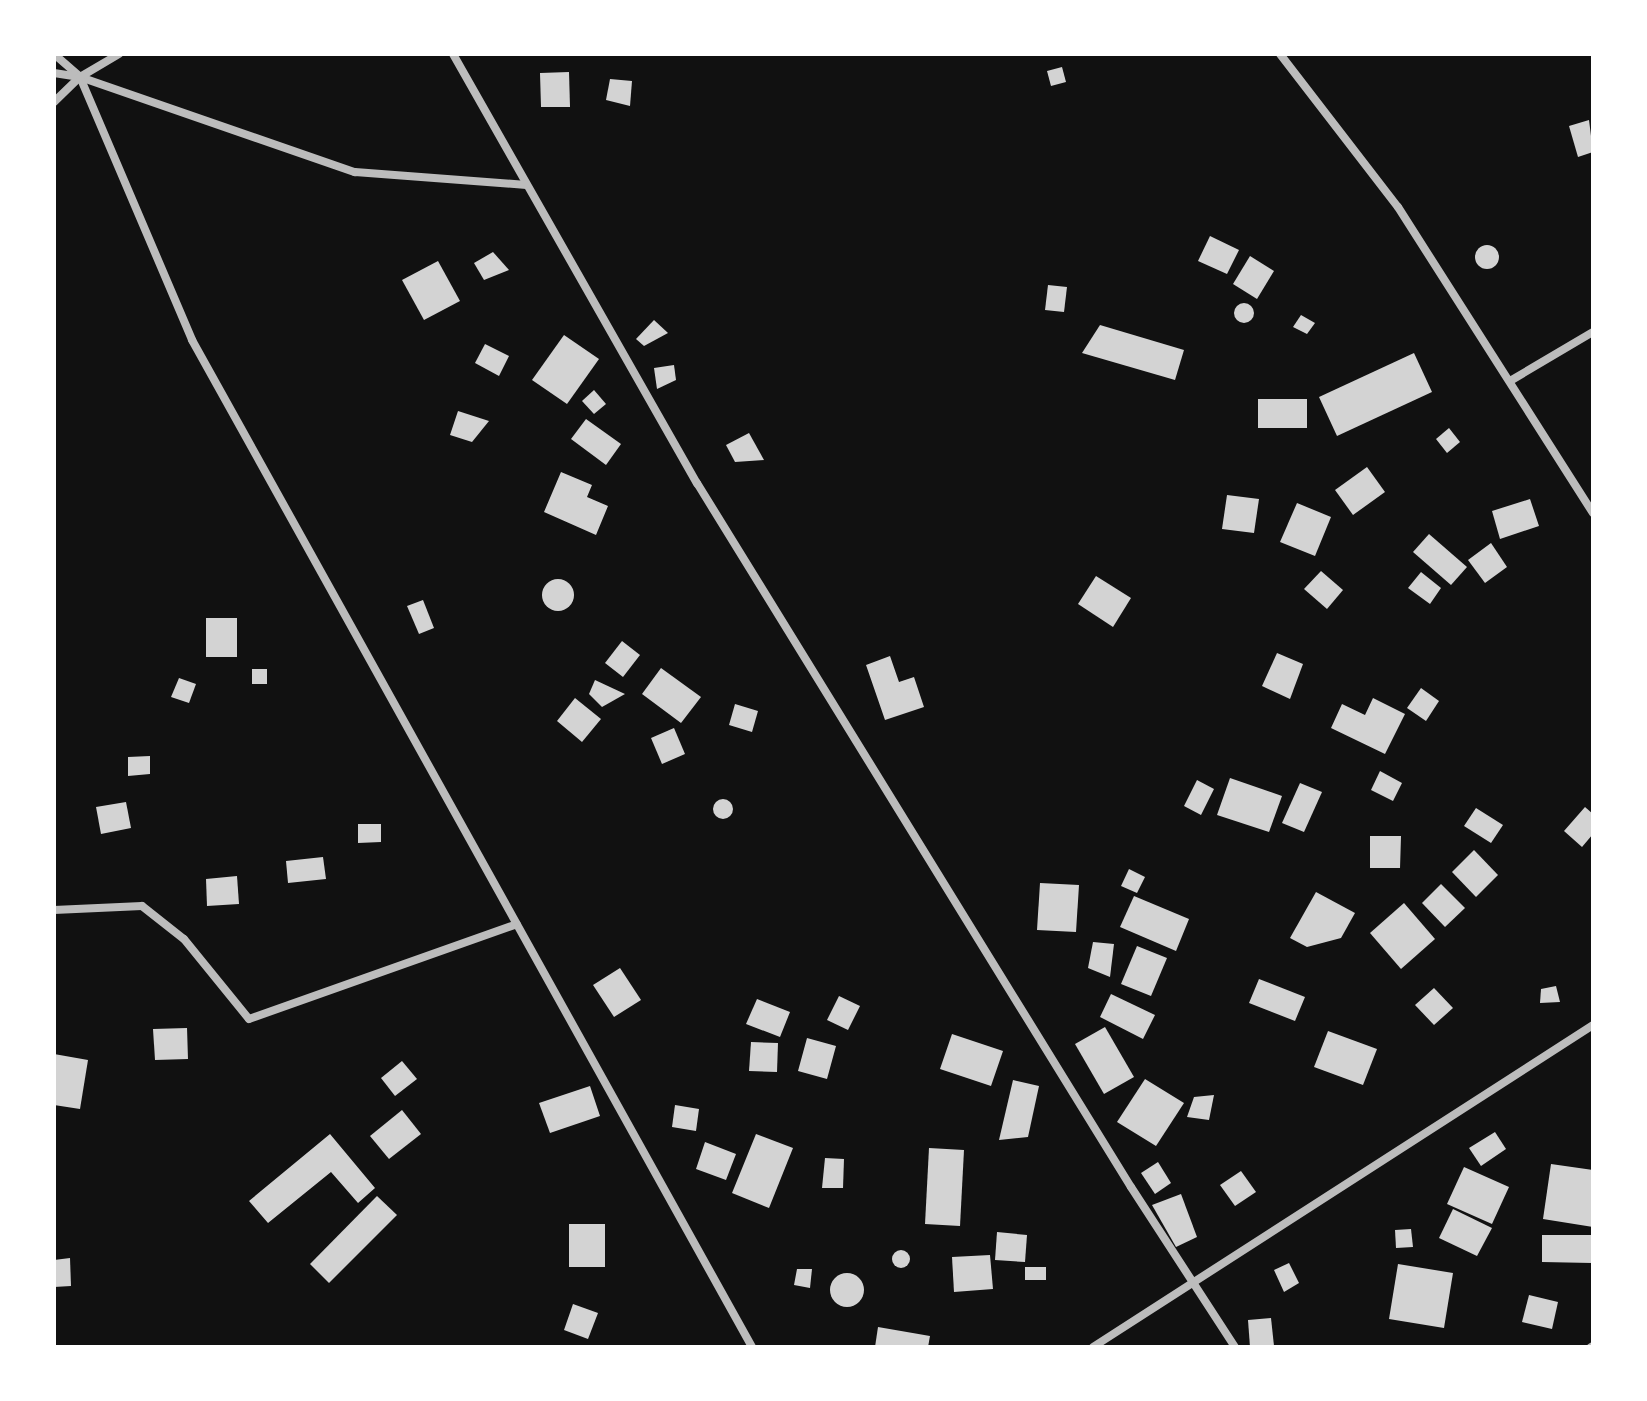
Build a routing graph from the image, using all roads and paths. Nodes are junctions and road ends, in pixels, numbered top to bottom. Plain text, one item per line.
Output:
1 (54, 54) edge
2 (119, 54) edge
3 (453, 54) edge
4 (1280, 54) edge
5 (54, 73) edge
6 (80, 77) junction
7 (54, 102) edge
8 (527, 185) junction
9 (1593, 332) edge
10 (1510, 381) junction
11 (1593, 513) edge
12 (54, 910) edge
13 (517, 924) junction
14 (1593, 1025) edge
15 (1193, 1282) junction
16 (752, 1347) edge
17 (1093, 1347) edge
18 (1235, 1347) edge

1 - 6 street
2 - 6 street
3 - 8 street
4 - 10 street
5 - 6 street
6 - 7 street
6 - 8 street
6 - 13 street
8 - 15 street
9 - 10 street
10 - 11 street
12 - 13 street
13 - 16 street
14 - 15 street
15 - 17 street
15 - 18 street

